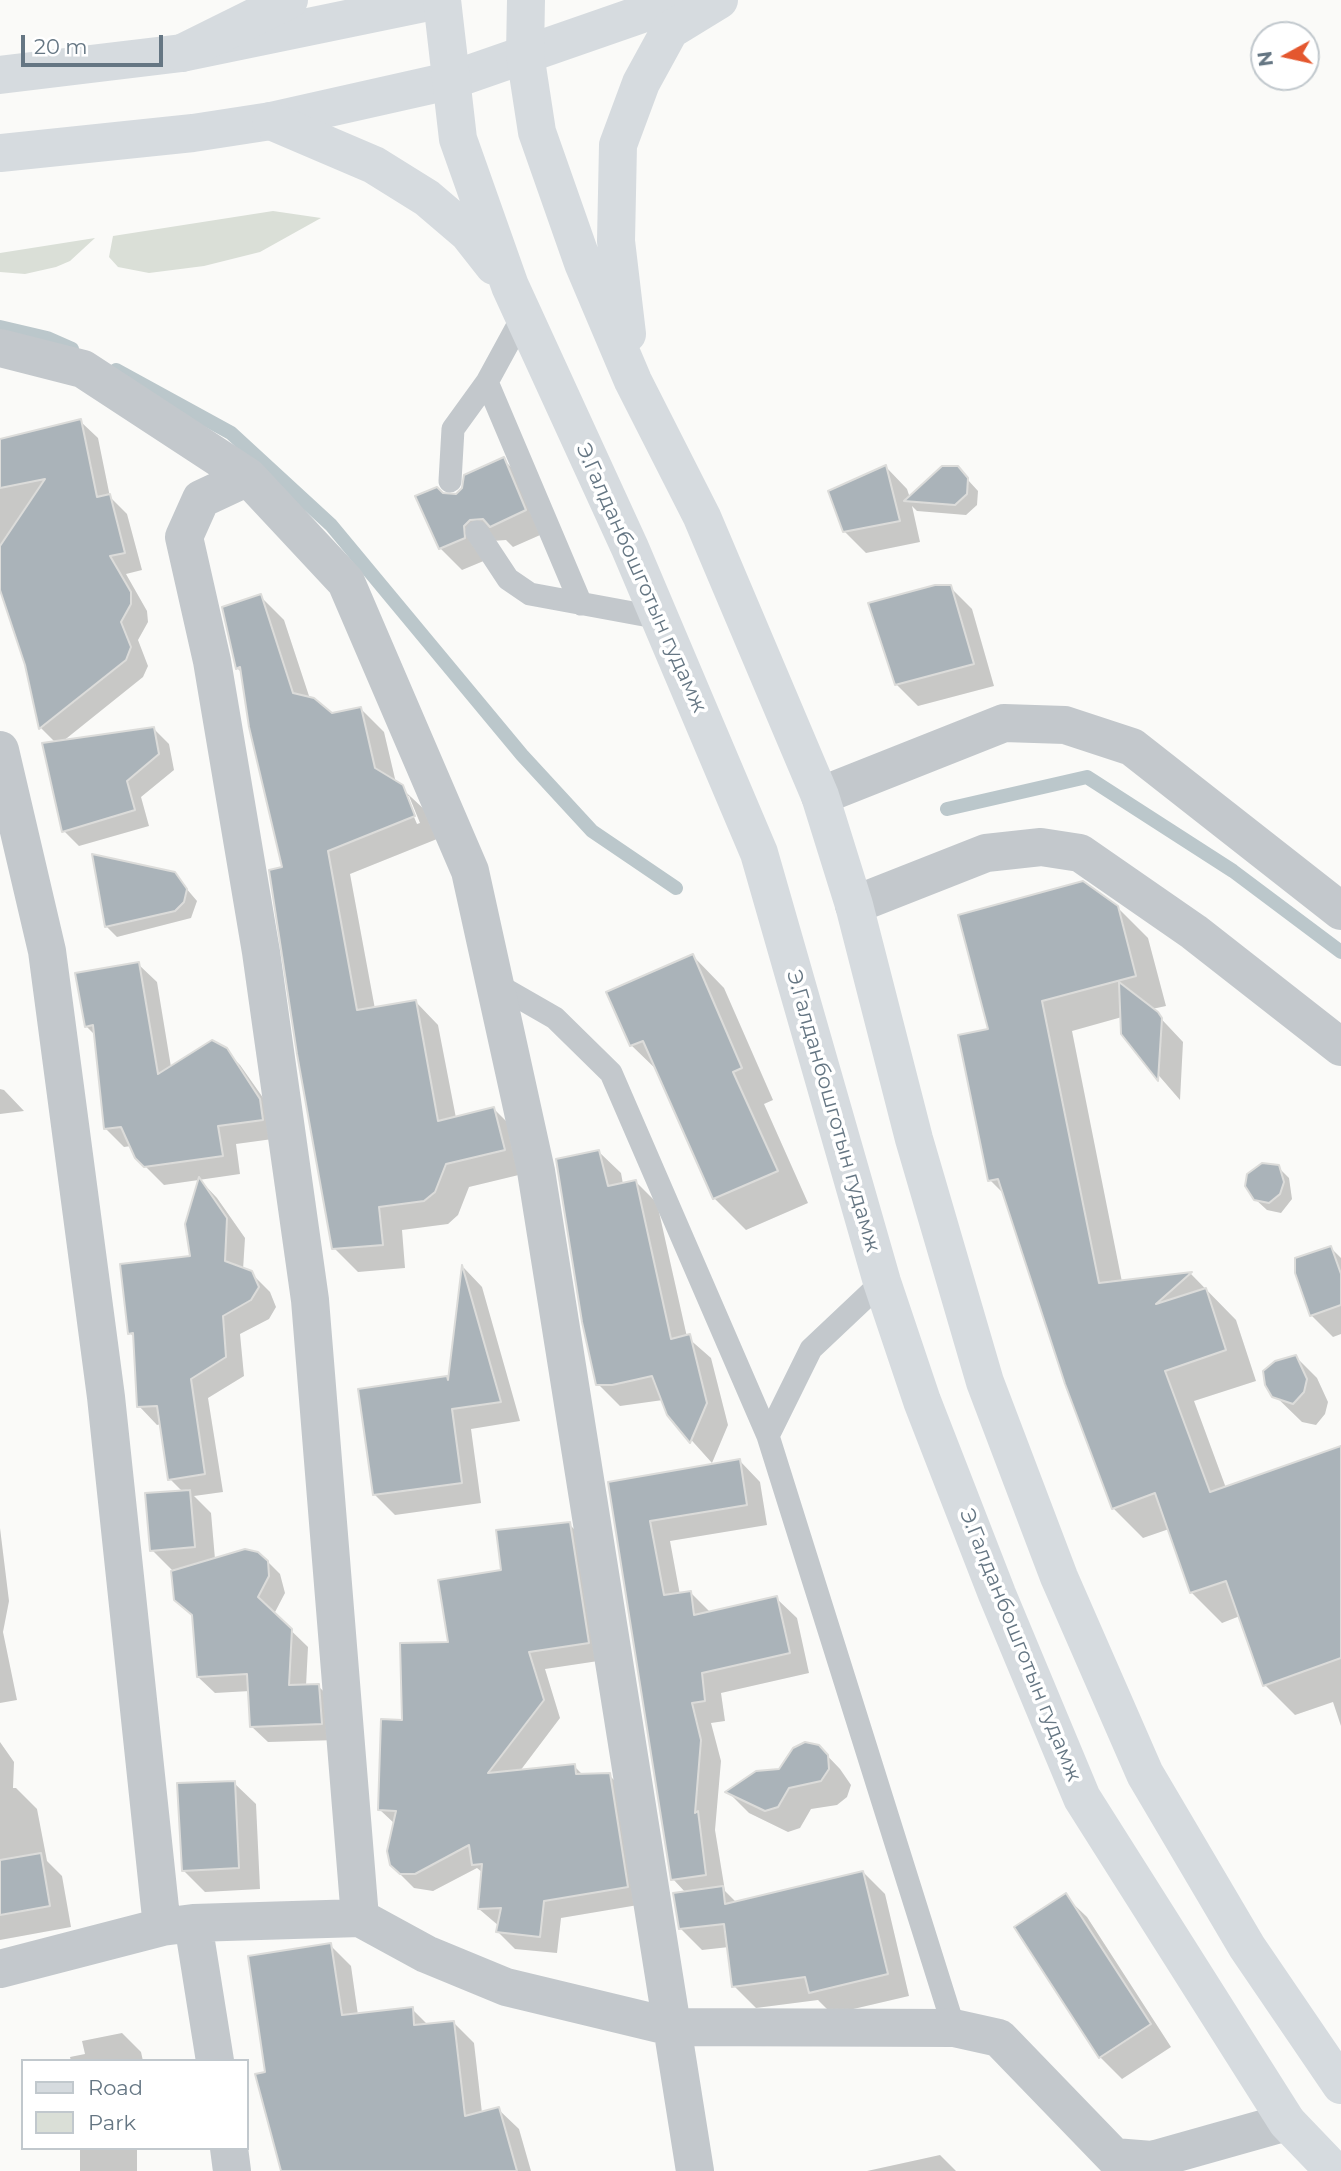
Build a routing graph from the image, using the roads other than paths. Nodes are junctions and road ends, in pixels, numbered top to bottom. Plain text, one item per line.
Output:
1 (289, 0) edge
2 (440, 0) edge
3 (526, 0) edge
4 (682, 0) edge
5 (719, 0) edge
6 (183, 52) junction
7 (526, 54) junction
8 (0, 75) edge
9 (449, 81) junction
10 (271, 121) junction
11 (0, 153) edge
12 (516, 301) junction
13 (0, 348) edge
14 (487, 382) junction
15 (633, 382) junction
16 (248, 477) junction
17 (450, 481) dead end
18 (477, 533) dead end
19 (581, 604) junction
20 (660, 618) junction
21 (0, 750) edge
22 (820, 796) junction
23 (855, 905) junction
24 (1341, 911) edge
25 (494, 983) junction
26 (1341, 1047) edge
27 (882, 1282) junction
28 (768, 1436) junction
29 (360, 1918) junction
30 (177, 1925) junction
31 (0, 1969) edge
32 (672, 2027) junction
33 (954, 2028) junction
34 (214, 2059) edge
35 (1341, 2085) edge
36 (1287, 2122) junction
37 (229, 2150) edge
38 (232, 2171) edge
39 (695, 2171) edge
40 (1334, 2171) edge

1 - 6 main road
2 - 6 main road
2 - 9 main road, Э.Галданбошготын гудамж
3 - 7 main road
4 - 7 main road
5 - 15 main road
6 - 8 main road
7 - 9 main road
7 - 15 main road
9 - 10 main road
9 - 12 main road, Э.Галданбошготын гудамж
10 - 11 main road
10 - 12 main road
12 - 14 lane
12 - 20 main road, Э.Галданбошготын гудамж
13 - 16 street
14 - 17 lane
14 - 19 lane
15 - 22 main road
16 - 25 street
16 - 29 street
18 - 19 lane
19 - 20 lane
20 - 27 main road, Э.Галданбошготын гудамж
21 - 30 street
22 - 23 main road
22 - 24 street
23 - 26 street
23 - 35 main road
25 - 28 lane
25 - 32 street
27 - 28 lane
27 - 36 main road, Э.Галданбошготын гудамж
28 - 33 lane
29 - 30 street
29 - 32 street
30 - 31 street
30 - 34 street
32 - 33 street
32 - 39 street
33 - 36 street
36 - 40 main road, Э.Галданбошготын гудамж
37 - 38 street

